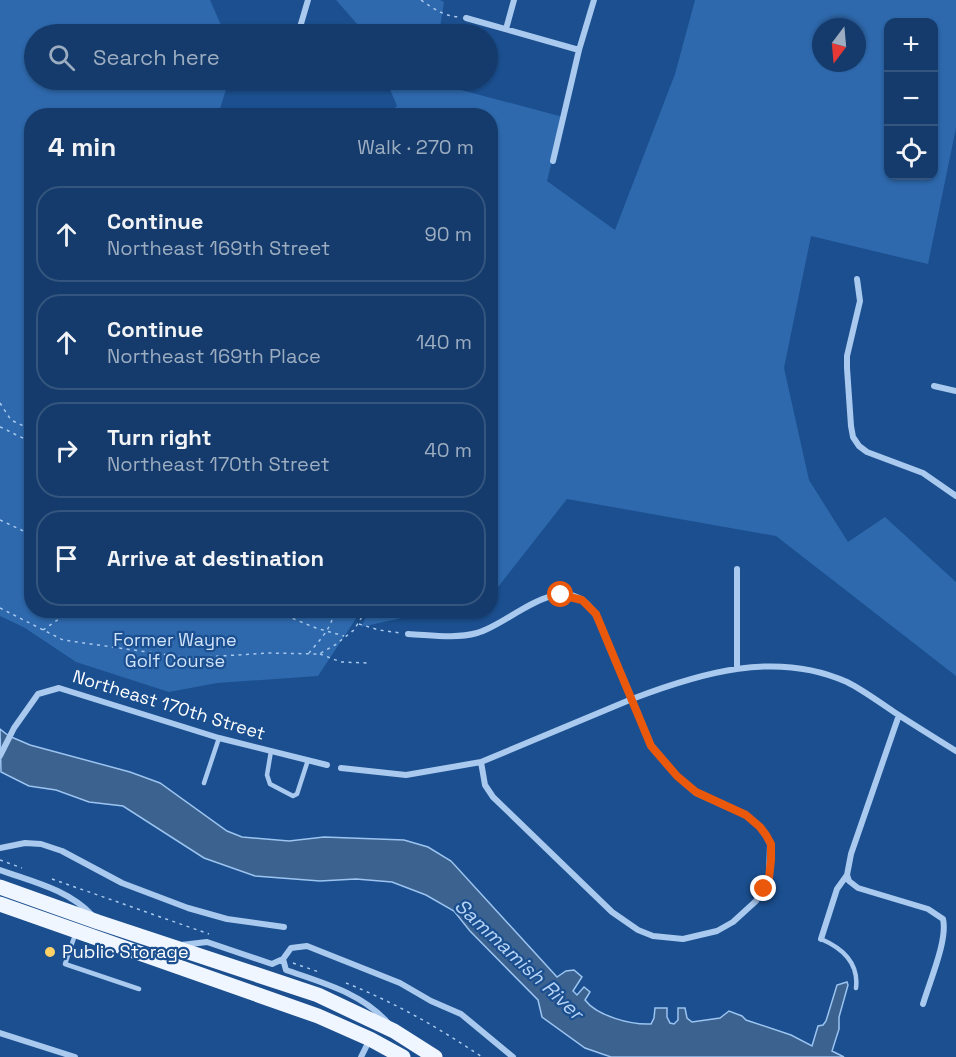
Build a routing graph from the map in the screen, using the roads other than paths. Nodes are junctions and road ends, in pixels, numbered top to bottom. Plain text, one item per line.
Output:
1 (308, 0) edge
2 (514, 0) edge
3 (594, 0) edge
4 (466, 18) road end
5 (301, 24) edge
6 (488, 24) edge
7 (498, 27) edge
8 (506, 29) junction
9 (579, 50) junction
10 (554, 161) dead end
11 (857, 279) dead end
12 (934, 386) dead end
13 (956, 391) edge
14 (956, 496) edge
15 (737, 569) dead end
16 (408, 634) road end
17 (737, 667) junction
18 (633, 699) junction
19 (899, 715) junction
20 (219, 738) junction
21 (271, 751) junction
22 (956, 751) edge
23 (0, 756) edge
24 (308, 760) junction
25 (481, 762) junction
26 (327, 765) dead end
27 (341, 768) dead end
28 (204, 783) dead end
29 (0, 848) edge
30 (0, 870) edge
31 (847, 875) junction
32 (0, 886) edge
33 (8, 894) edge
34 (0, 904) edge
35 (99, 922) junction
36 (284, 927) dead end
37 (76, 931) junction
38 (821, 939) joint
39 (173, 946) junction
40 (283, 959) junction
41 (856, 988) dead end
42 (139, 989) dead end
43 (923, 1004) dead end
44 (394, 1030) junction
45 (0, 1033) edge
46 (370, 1039) junction
47 (75, 1057) edge
48 (361, 1057) edge
49 (403, 1057) edge
50 (426, 1057) edge
51 (435, 1057) edge
52 (513, 1057) edge

1 - 5 street
2 - 8 street
3 - 9 street
4 - 6 street
7 - 8 street
8 - 9 street
9 - 10 street
11 - 14 street
12 - 13 street
15 - 17 street
16 - 18 street
17 - 18 street
17 - 19 street
18 - 25 street
18 - 25 street
19 - 22 street
19 - 31 street
20 - 21 street, Northeast 170th Street
20 - 23 street, Northeast 170th Street
20 - 28 lane
21 - 24 street, Northeast 170th Street
21 - 24 lane
24 - 26 street, Northeast 170th Street
25 - 27 street
29 - 36 street
30 - 35 street
31 - 38 street
31 - 43 street
32 - 33 main road
33 - 35 main road
34 - 37 main road
35 - 39 main road
37 - 42 lane
37 - 46 main road
38 - 41 lane
39 - 40 street
39 - 44 main road
40 - 44 street
40 - 52 street
44 - 51 main road
45 - 47 street
46 - 48 street
46 - 49 main road
46 - 50 main road

